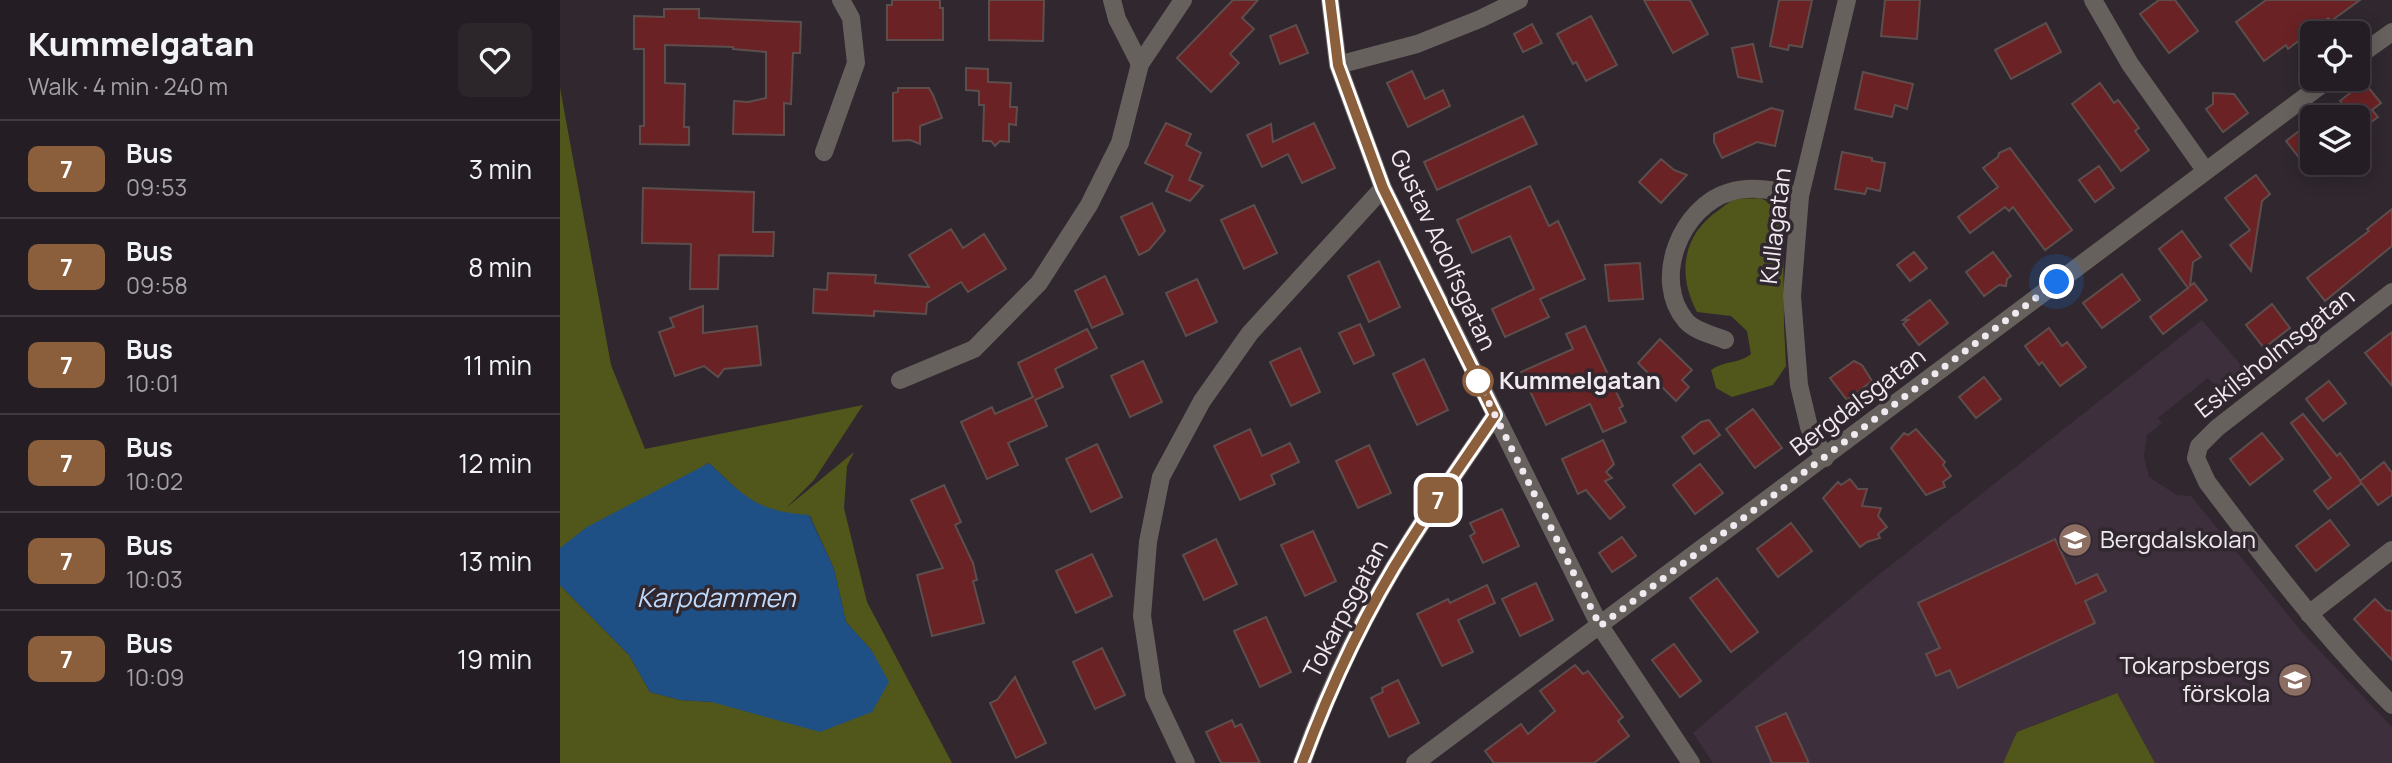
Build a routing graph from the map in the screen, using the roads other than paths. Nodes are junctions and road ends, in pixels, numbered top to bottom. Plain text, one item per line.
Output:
1 (841, 0) edge
2 (1112, 0) edge
3 (1183, 0) edge
4 (1330, 0) edge
5 (1518, 0) edge
6 (1847, 0) edge
7 (2093, 0) edge
8 (2392, 32) edge
9 (2370, 48) edge
10 (1140, 64) junction
11 (1338, 65) junction
12 (2313, 91) edge
13 (824, 152) dead end
14 (2205, 170) junction
15 (1383, 188) junction
16 (1800, 196) junction
17 (2392, 292) edge
18 (1725, 340) dead end
19 (900, 380) dead end
20 (1495, 415) junction
21 (1825, 458) junction
22 (2392, 550) edge
23 (2309, 614) junction
24 (1600, 626) junction
25 (2392, 705) edge
26 (1186, 763) edge
27 (1302, 763) edge
28 (1415, 763) edge
29 (1691, 763) edge

1 - 13 street
2 - 10 street
3 - 10 street
4 - 11 street, Gustav Adolfsgatan
5 - 11 street
6 - 16 street, Kullagatan
7 - 14 street
8 - 9 street
10 - 19 street
11 - 15 street, Gustav Adolfsgatan
12 - 14 street, Bergdalsgatan
14 - 21 street, Bergdalsgatan
15 - 20 street, Gustav Adolfsgatan
15 - 26 street
16 - 18 street
16 - 21 street, Kullagatan
17 - 23 street, Eskilsholmsgatan
20 - 24 street, Gustav Adolfsgatan
20 - 27 street, Tokarpsgatan
21 - 24 street, Bergdalsgatan
22 - 23 street
23 - 25 street
24 - 28 street, Bergdalsgatan
24 - 29 street, Gustav Adolfsgatan

